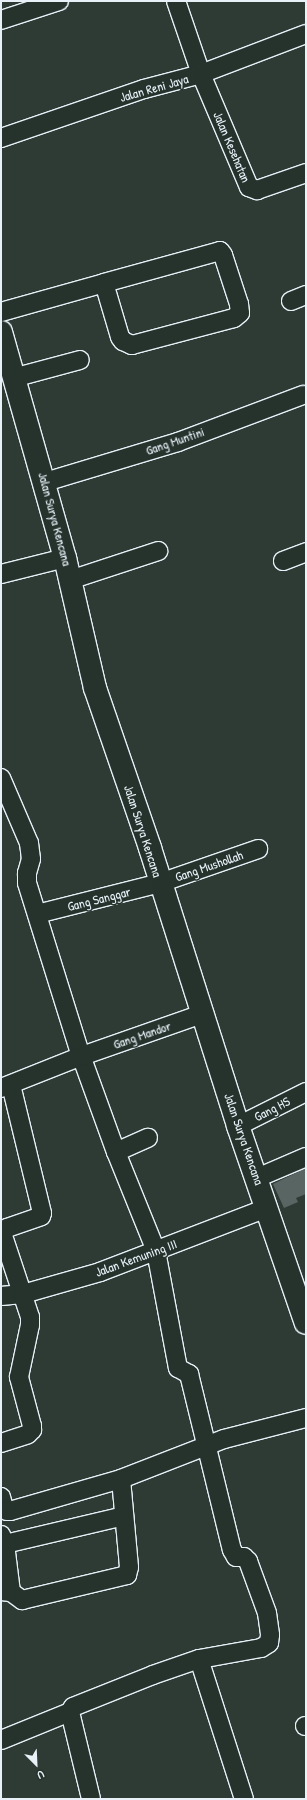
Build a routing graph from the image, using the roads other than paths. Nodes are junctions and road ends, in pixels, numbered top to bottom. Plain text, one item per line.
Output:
1 (59, 1) edge
2 (176, 1) edge
3 (1, 20) edge
4 (306, 34) edge
5 (201, 74) junction
6 (1, 138) edge
7 (306, 173) edge
8 (104, 283) junction
9 (1, 312) edge
10 (1, 332) edge
11 (80, 360) dead end
12 (8, 370) edge
13 (305, 394) edge
14 (45, 482) junction
15 (158, 551) dead end
16 (306, 552) edge
17 (66, 558) junction
18 (283, 560) dead end
19 (1, 574) edge
20 (70, 580) junction
21 (1, 778) edge
22 (258, 849) dead end
23 (160, 883) junction
24 (37, 914) junction
25 (202, 1014) junction
26 (82, 1056) junction
27 (6, 1087) edge
28 (306, 1092) edge
29 (238, 1126) junction
30 (148, 1138) dead end
31 (116, 1152) junction
32 (306, 1157) edge
33 (257, 1178) junction
34 (267, 1208) junction
35 (156, 1251) junction
36 (23, 1294) junction
37 (1, 1296) edge
38 (306, 1323) edge
39 (306, 1418) edge
40 (1, 1443) edge
41 (206, 1446) junction
42 (121, 1479) junction
43 (1, 1497) edge
44 (120, 1518) dead end
45 (3, 1539) edge
46 (6, 1592) edge
47 (199, 1659) junction
48 (70, 1712) junction
49 (1, 1740) edge
50 (91, 1799) edge
51 (244, 1799) edge

1 - 3 street
2 - 5 street, Jalan Kesehatan
4 - 5 street, Jalan Reni Jaya
5 - 6 street, Jalan Reni Jaya
5 - 7 street, Jalan Kesehatan
8 - 8 street
8 - 9 street
10 - 12 main road, Jalan Surya Kencana
11 - 12 street
12 - 14 main road, Jalan Surya Kencana
13 - 14 street, Gang Muntini
14 - 17 main road, Jalan Surya Kencana
15 - 20 street
16 - 18 street
17 - 19 street
17 - 20 main road, Jalan Surya Kencana
20 - 23 main road, Jalan Surya Kencana
21 - 24 street
22 - 23 street, Gang Mushollah
23 - 24 street, Gang Sanggar
23 - 25 main road, Jalan Surya Kencana
24 - 26 street
25 - 26 street, Gang Mandor
25 - 29 main road, Jalan Surya Kencana
26 - 27 street, Gang Mandor
26 - 31 street
27 - 36 street
28 - 29 street, Gang HS
29 - 33 main road, Jalan Surya Kencana
30 - 31 street
31 - 35 street
32 - 33 street
33 - 34 main road, Jalan Surya Kencana
34 - 35 street, Jalan Kemuning III
34 - 38 main road, Jalan Surya Kencana
35 - 36 street, Jalan Kemuning III
35 - 41 street
36 - 37 street, Jalan Kemuning III
36 - 40 street
39 - 41 street
41 - 42 street
41 - 47 street
42 - 43 street
42 - 46 street
44 - 45 street
45 - 46 street
47 - 48 street
47 - 51 street
48 - 49 street
48 - 50 street

